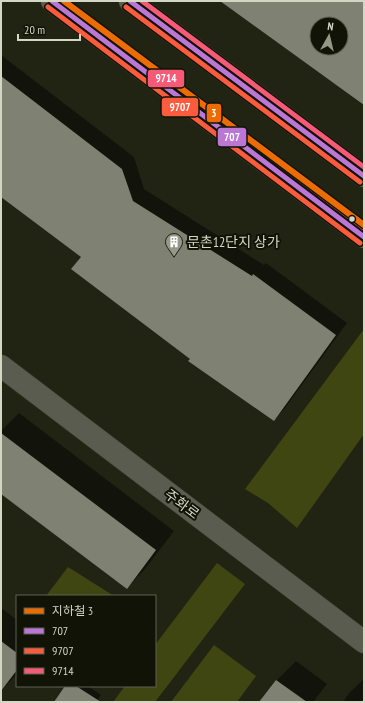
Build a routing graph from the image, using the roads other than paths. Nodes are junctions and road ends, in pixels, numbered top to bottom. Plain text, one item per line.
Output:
1 (52, 1) edge
2 (130, 1) edge
3 (364, 176) edge
4 (364, 237) edge
5 (1, 366) edge
6 (364, 642) edge

1 - 4 main road
2 - 3 main road
5 - 6 street, 주화로

